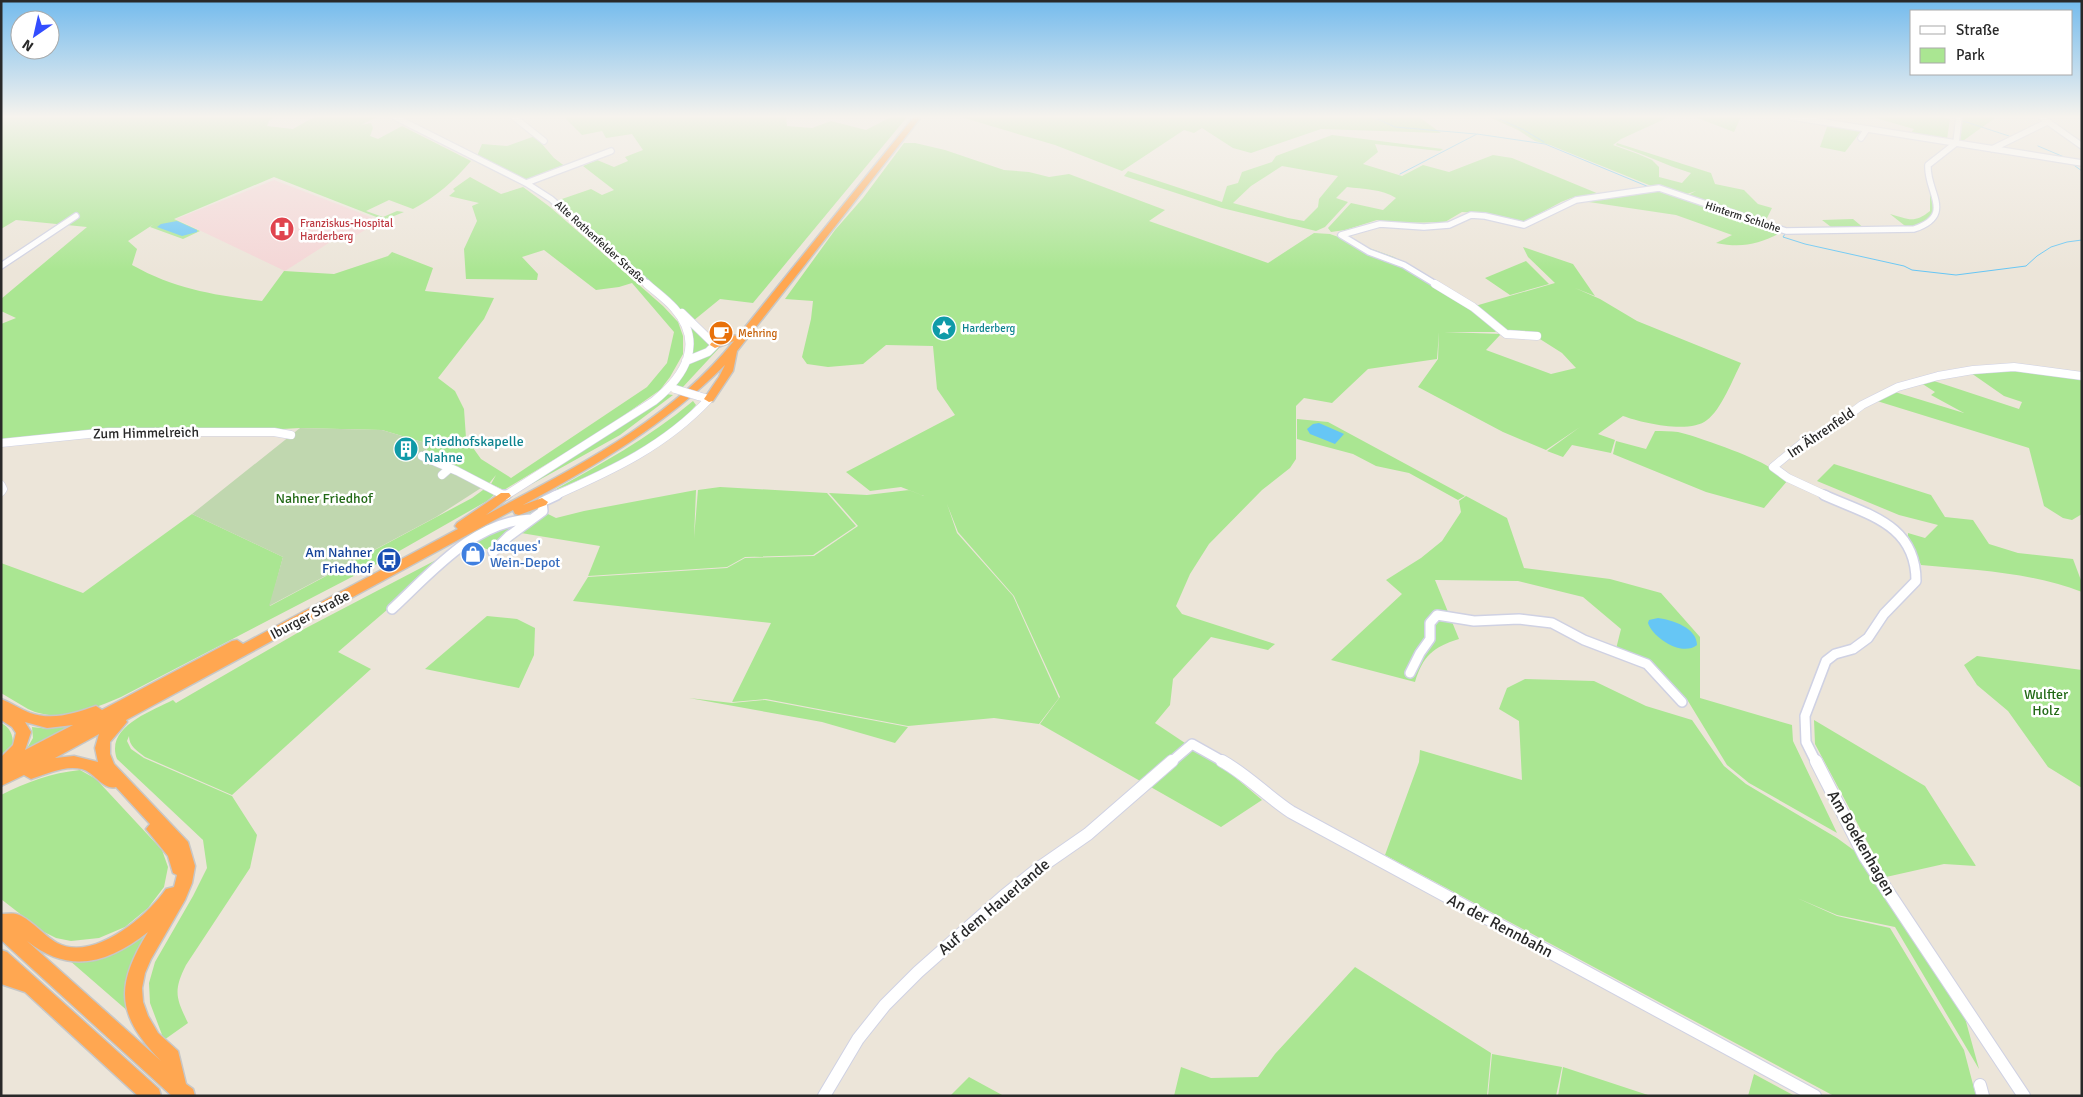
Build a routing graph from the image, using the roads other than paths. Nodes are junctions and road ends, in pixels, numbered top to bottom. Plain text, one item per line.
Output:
1 (497, 168) edge
2 (565, 168) edge
3 (871, 168) edge
4 (876, 168) edge
5 (1927, 168) edge
6 (526, 183) junction
7 (1653, 188) joint
8 (76, 216) dead end
9 (1, 266) edge
10 (775, 290) junction
11 (670, 305) junction
12 (1537, 336) dead end
13 (734, 337) junction
14 (715, 345) junction
15 (732, 351) junction
16 (686, 361) junction
17 (2082, 376) edge
18 (672, 389) junction
19 (704, 397) junction
20 (291, 435) dead end
21 (1, 443) edge
22 (422, 456) dead end
23 (450, 468) junction
24 (442, 474) dead end
25 (1, 485) edge
26 (1, 492) edge
27 (505, 496) junction
28 (542, 502) junction
29 (532, 519) junction
30 (474, 527) junction
31 (446, 536) junction
32 (493, 552) dead end
33 (1900, 596) joint
34 (392, 609) dead end
35 (1410, 673) dead end
36 (152, 690) junction
37 (171, 690) junction
38 (1682, 702) dead end
39 (1, 705) edge
40 (1, 714) edge
41 (1192, 744) joint
42 (1, 766) edge
43 (1, 770) edge
44 (1, 780) edge
45 (1, 785) edge
46 (1, 922) edge
47 (1, 929) edge
48 (1, 958) edge
49 (1, 976) edge
50 (34, 986) junction
51 (182, 1092) edge
52 (152, 1096) edge
53 (824, 1096) edge
54 (1815, 1096) edge
55 (2024, 1096) edge

1 - 6 street, Alte Rothenfelder Straße
2 - 6 street
3 - 10 highway
4 - 10 highway
5 - 7 street, Hinterm Schlohe
6 - 11 street, Alte Rothenfelder Straße
7 - 12 street, Hinterm Schlohe
8 - 9 street
10 - 13 highway, Iburger Straße
10 - 15 highway, Iburger Straße
11 - 14 street
11 - 16 street
13 - 14 highway
13 - 31 highway, Iburger Straße
14 - 16 street
15 - 19 highway
15 - 30 highway, Iburger Straße
16 - 18 street
17 - 33 street, Im Ährenfeld
18 - 19 street, bridge
18 - 27 street
19 - 28 street
20 - 21 street, Zum Himmelreich
22 - 23 street
23 - 24 street
23 - 27 street
25 - 26 street
27 - 31 highway
28 - 29 street
28 - 30 highway
29 - 32 street
29 - 34 street
30 - 37 highway, Iburger Straße
31 - 36 highway, Iburger Straße
33 - 55 street, Am Boekenhagen
35 - 38 street
36 - 39 highway
36 - 43 highway, Iburger Straße
37 - 44 highway, Iburger Straße
37 - 51 highway
40 - 42 highway
41 - 53 street, Auf dem Hauerlande
41 - 54 street, An der Rennbahn
45 - 46 highway
47 - 51 highway
48 - 50 highway
49 - 50 highway
50 - 52 highway

